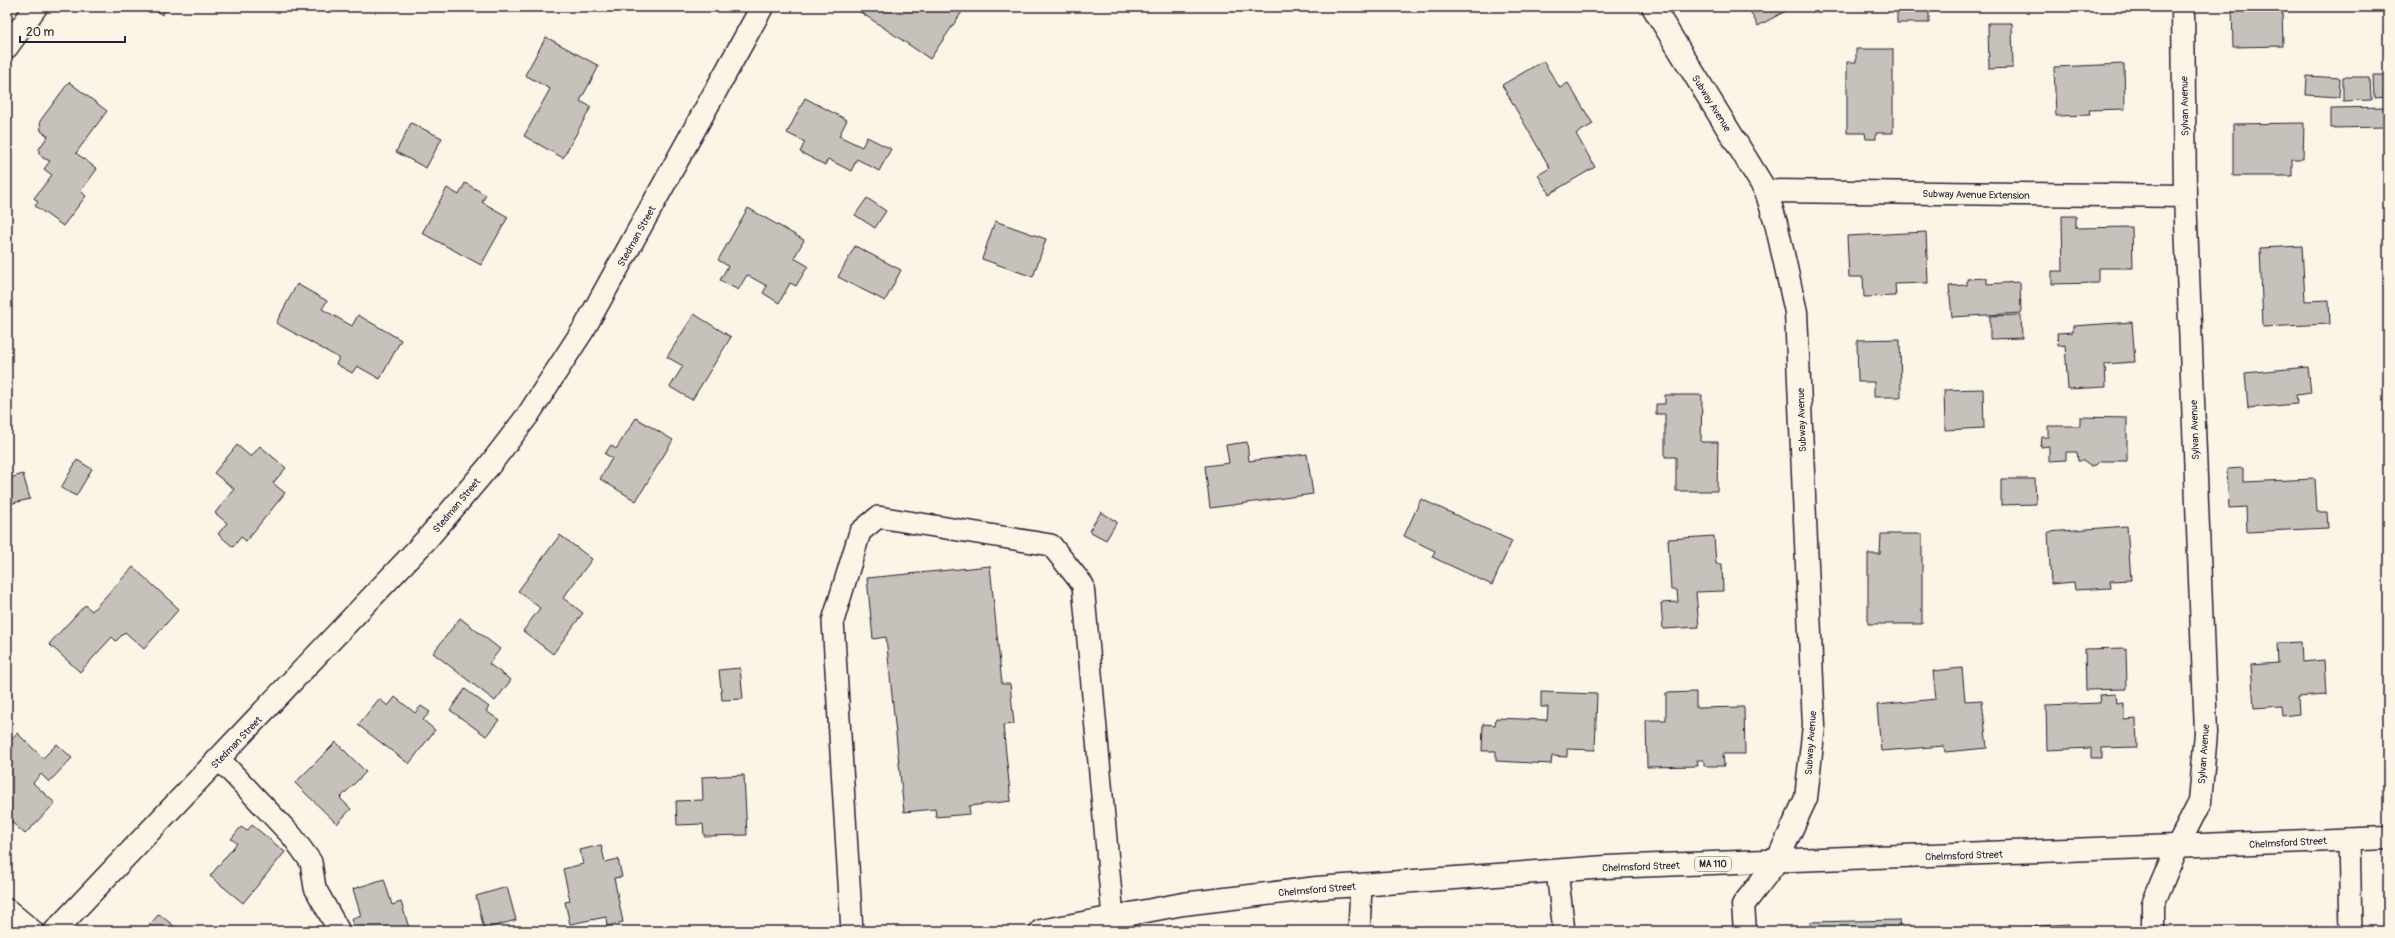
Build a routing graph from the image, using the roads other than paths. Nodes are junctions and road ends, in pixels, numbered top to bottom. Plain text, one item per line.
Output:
1 (36, 7) edge
2 (762, 7) edge
3 (1653, 7) edge
4 (2183, 7) edge
5 (7, 47) edge
6 (1766, 191) junction
7 (2185, 196) junction
8 (219, 759) junction
9 (2388, 838) edge
10 (2349, 839) junction
11 (2177, 847) junction
12 (1777, 862) junction
13 (1557, 871) junction
14 (1361, 885) junction
15 (7, 910) edge
16 (1113, 917) junction
17 (32, 931) edge
18 (56, 931) edge
19 (339, 931) edge
20 (852, 931) edge
21 (1041, 931) edge
22 (1358, 931) edge
23 (1564, 931) edge
24 (1746, 931) edge
25 (2152, 931) edge
26 (2351, 931) edge

1 - 5 main road
2 - 8 main road, Stedman Street
3 - 6 main road, Subway Avenue
4 - 7 main road, Sylvan Avenue
6 - 7 main road, Subway Avenue Extension
6 - 12 main road, Subway Avenue
7 - 11 main road, Sylvan Avenue
8 - 18 main road, Stedman Street
8 - 19 lane
9 - 10 main road, Chelmsford Street / MA 110
10 - 11 main road, Chelmsford Street / MA 110
10 - 26 lane
11 - 12 main road, Chelmsford Street / MA 110
11 - 25 main road, Sylvan Avenue
12 - 13 main road, Chelmsford Street / MA 110
12 - 24 main road, Subway Avenue
13 - 14 main road, Chelmsford Street / MA 110
13 - 23 lane
14 - 16 main road, Chelmsford Street / MA 110
14 - 22 lane
15 - 17 main road
16 - 20 lane
16 - 21 main road, Chelmsford Street / MA 110

